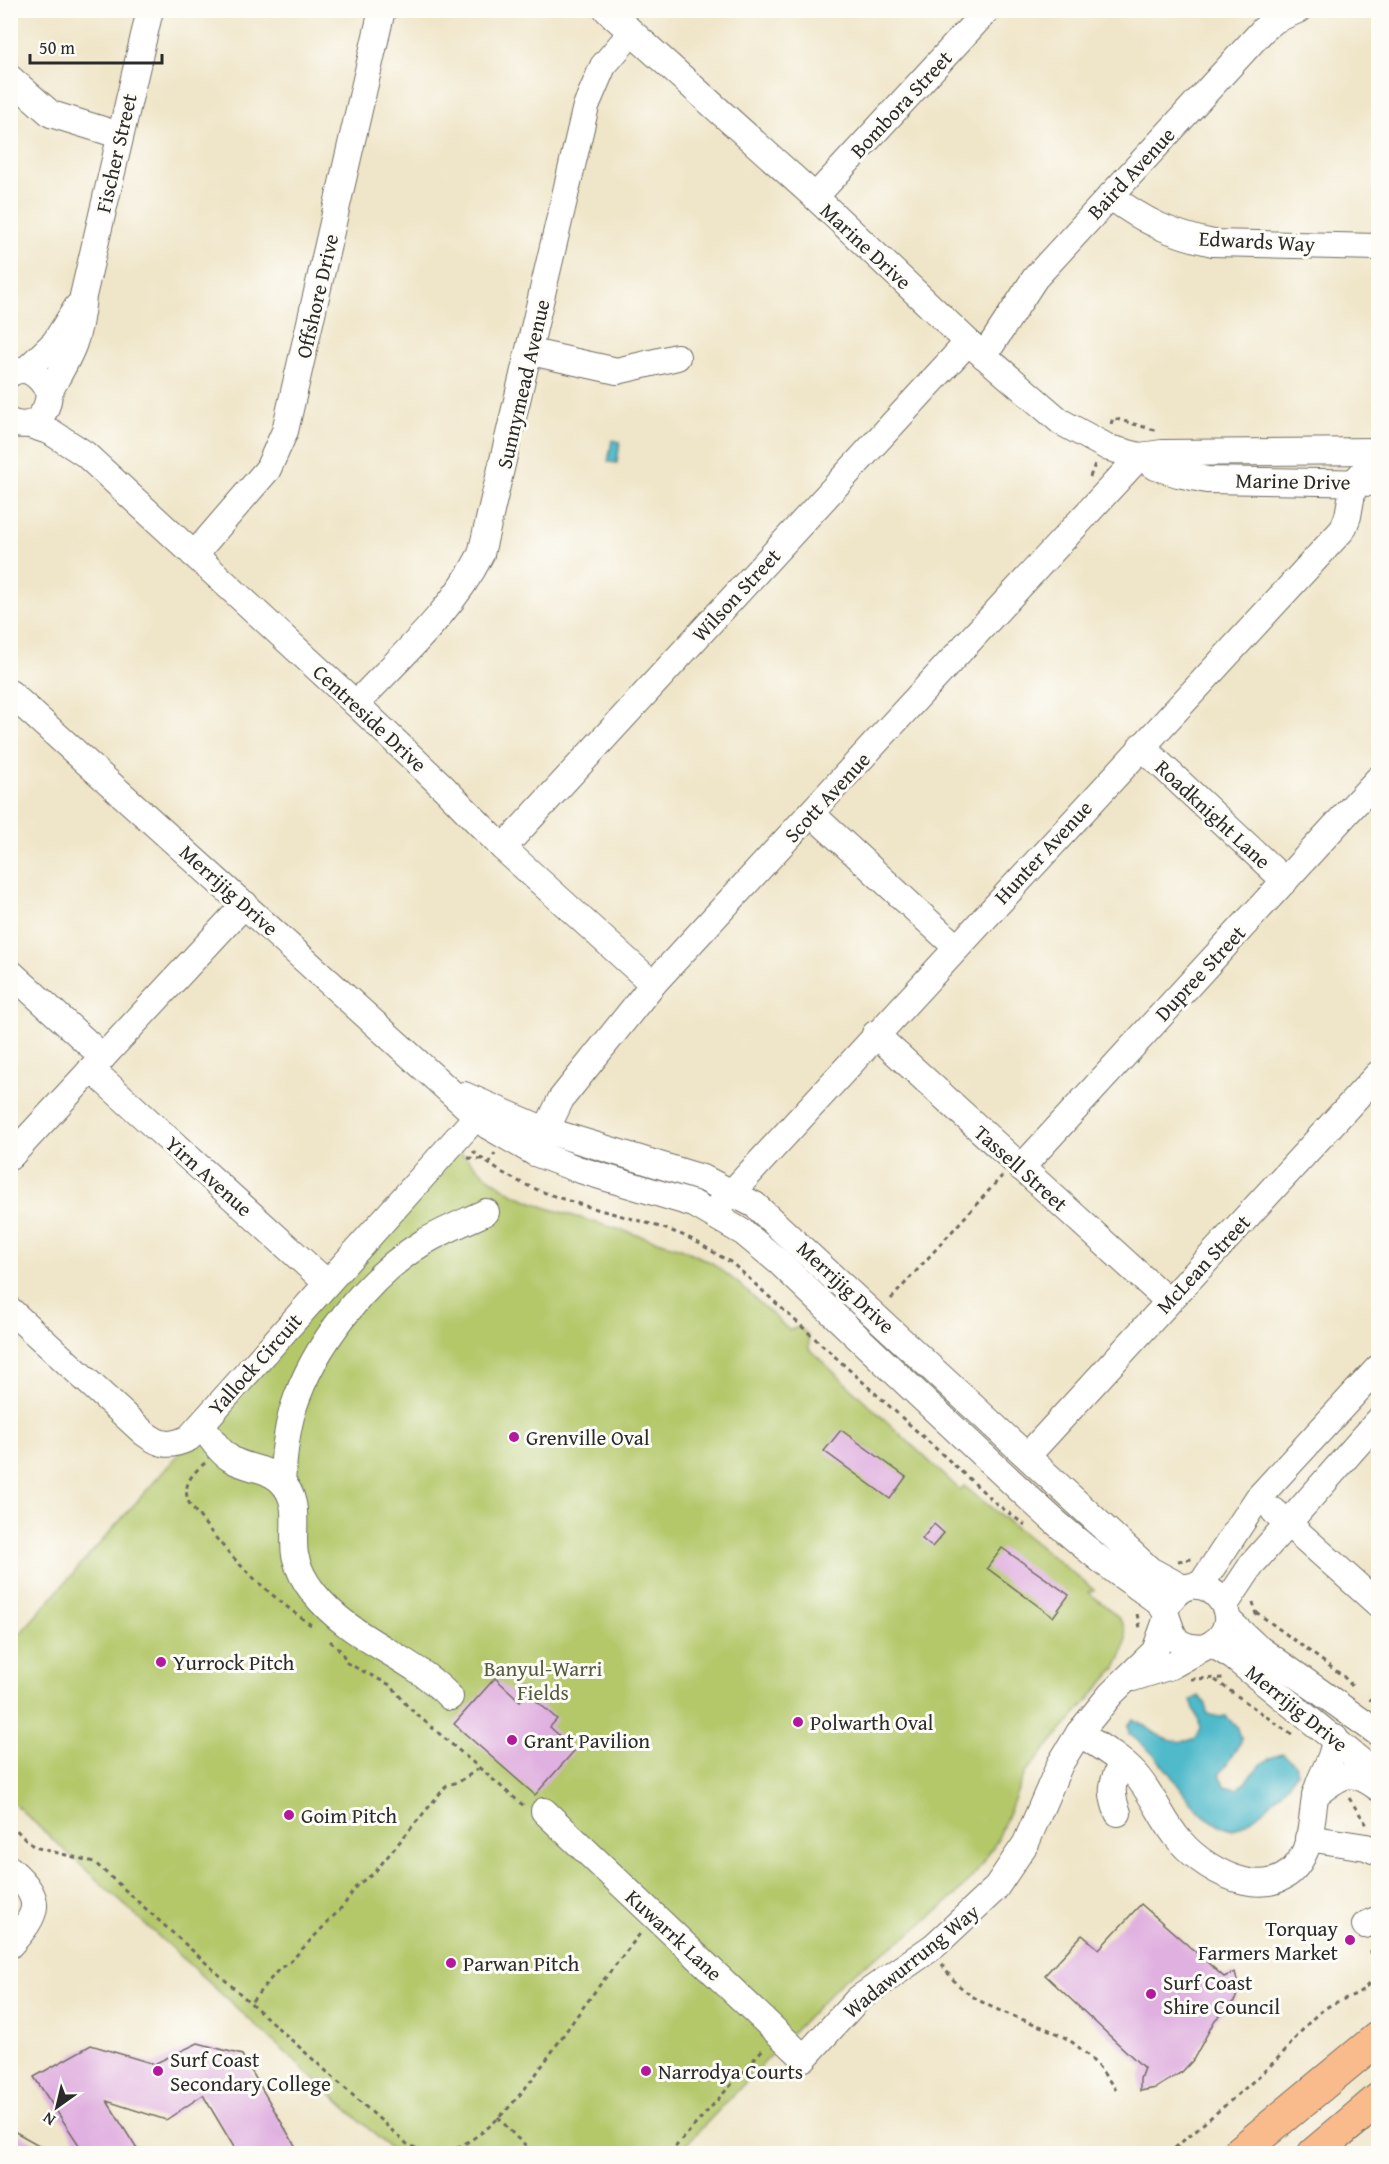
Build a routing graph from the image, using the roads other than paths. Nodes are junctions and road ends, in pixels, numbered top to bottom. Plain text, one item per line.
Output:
1 (150, 10) edge
2 (382, 10) edge
3 (608, 10) edge
4 (987, 10) edge
5 (1298, 10) edge
6 (631, 33) junction
7 (10, 78) edge
8 (119, 135) junction
9 (1110, 196) junction
10 (815, 197) junction
11 (1378, 247) edge
12 (84, 296) junction
13 (976, 349) junction
14 (531, 352) junction
15 (677, 357) dead end
16 (15, 371) edge
17 (49, 399) junction
18 (17, 425) edge
19 (1378, 451) edge
20 (85, 454) junction
21 (1140, 456) junction
22 (1378, 457) edge
23 (1366, 483) edge
24 (194, 555) junction
25 (10, 693) edge
26 (356, 704) junction
27 (1140, 746) junction
28 (1378, 780) edge
29 (812, 814) junction
30 (503, 848) junction
31 (1285, 881) junction
32 (245, 904) junction
33 (956, 947) junction
34 (10, 972) edge
35 (653, 984) junction
36 (875, 1034) junction
37 (97, 1063) junction
38 (1378, 1074) edge
39 (447, 1088) junction
40 (476, 1117) junction
41 (540, 1141) junction
42 (10, 1157) edge
43 (1018, 1165) junction
44 (732, 1191) junction
45 (486, 1212) dead end
46 (713, 1213) junction
47 (327, 1283) junction
48 (1168, 1301) junction
49 (10, 1310) edge
50 (1378, 1368) edge
51 (1378, 1421) edge
52 (201, 1425) junction
53 (1028, 1455) junction
54 (282, 1482) junction
55 (1257, 1498) junction
56 (1288, 1521) junction
57 (1191, 1587) junction
58 (1378, 1605) edge
59 (1226, 1612) junction
60 (1166, 1615) junction
61 (1208, 1646) junction
62 (1127, 1680) junction
63 (450, 1697) dead end
64 (1078, 1733) junction
65 (1378, 1733) edge
66 (1335, 1738) junction
67 (1122, 1763) junction
68 (1378, 1775) edge
69 (1378, 1788) edge
70 (1315, 1795) junction
71 (535, 1810) road end
72 (1118, 1813) dead end
73 (1308, 1838) junction
74 (1376, 1843) edge
75 (10, 1869) edge
76 (10, 1945) edge
77 (1378, 2038) edge
78 (804, 2058) joint
79 (1378, 2100) edge
80 (1238, 2154) edge
81 (1314, 2154) edge

1 - 8 street, Fischer Street
2 - 24 street, Offshore Drive
3 - 6 street, Marine Drive
4 - 10 street, Bombora Street
5 - 9 street, Baird Avenue
6 - 10 street, Marine Drive
6 - 14 street, Sunnymead Avenue
7 - 8 street
8 - 12 street, Fischer Street
9 - 11 street, Edwards Way
9 - 13 street, Baird Avenue
10 - 13 street, Marine Drive
12 - 16 street, Fischer Street
12 - 17 street, Fischer Street
13 - 21 street, Marine Drive
13 - 30 street, Wilson Street
14 - 15 street
14 - 26 street, Sunnymead Avenue
16 - 17 street, Fischer Street
17 - 18 street, Fischer Street
17 - 20 street, Centreside Drive
18 - 20 street, Centreside Drive
19 - 21 street, Marine Drive
20 - 24 street, Centreside Drive
21 - 23 street, Marine Drive
21 - 29 street, Scott Avenue
22 - 23 street
23 - 27 street, Hunter Avenue
24 - 26 street, Centreside Drive
25 - 32 street, Merrijig Drive
26 - 30 street, Centreside Drive
27 - 31 street, Roadknight Lane
27 - 33 street, Hunter Avenue
28 - 31 street, Dupree Street
29 - 33 street
29 - 35 street, Scott Avenue
30 - 35 street, Centreside Drive
31 - 43 street, Dupree Street
32 - 37 street
32 - 39 street, Merrijig Drive
33 - 36 street, Hunter Avenue
34 - 37 street, Yirn Avenue
35 - 41 street, Scott Avenue
36 - 43 street, Tassell Street
36 - 44 street, Hunter Avenue
37 - 42 street
37 - 47 street, Yirn Avenue
38 - 48 street, McLean Street
39 - 40 street, Merrijig Drive
39 - 41 street, Merrijig Drive
40 - 41 street, Merrijig Drive
40 - 47 street, Yallock Circuit
41 - 44 street, Merrijig Drive
41 - 46 street, Merrijig Drive
43 - 48 street, Tassell Street
44 - 46 street, Hunter Avenue
44 - 53 street, Merrijig Drive
45 - 54 street
46 - 60 street, Merrijig Drive
47 - 52 street, Yallock Circuit
48 - 53 street, McLean Street
49 - 52 street, Yallock Circuit
50 - 55 street
51 - 56 street
52 - 54 street
53 - 57 street, Merrijig Drive
54 - 63 street
55 - 56 street
55 - 57 street
56 - 58 street
56 - 59 street
57 - 59 street, Merrijig Drive
57 - 60 street
59 - 61 street
59 - 65 street, Merrijig Drive
60 - 61 street, Merrijig Drive
60 - 62 street, Wadawurrung Way
61 - 62 street, Wadawurrung Way
61 - 66 street, Merrijig Drive
62 - 64 street, Wadawurrung Way
64 - 67 street
64 - 78 street, Wadawurrung Way
66 - 68 street, Merrijig Drive
66 - 70 street
67 - 72 street
67 - 73 street
69 - 70 street
70 - 73 street
71 - 78 street, Kuwarrk Lane
73 - 74 street
75 - 76 street
77 - 80 main road
79 - 81 main road

